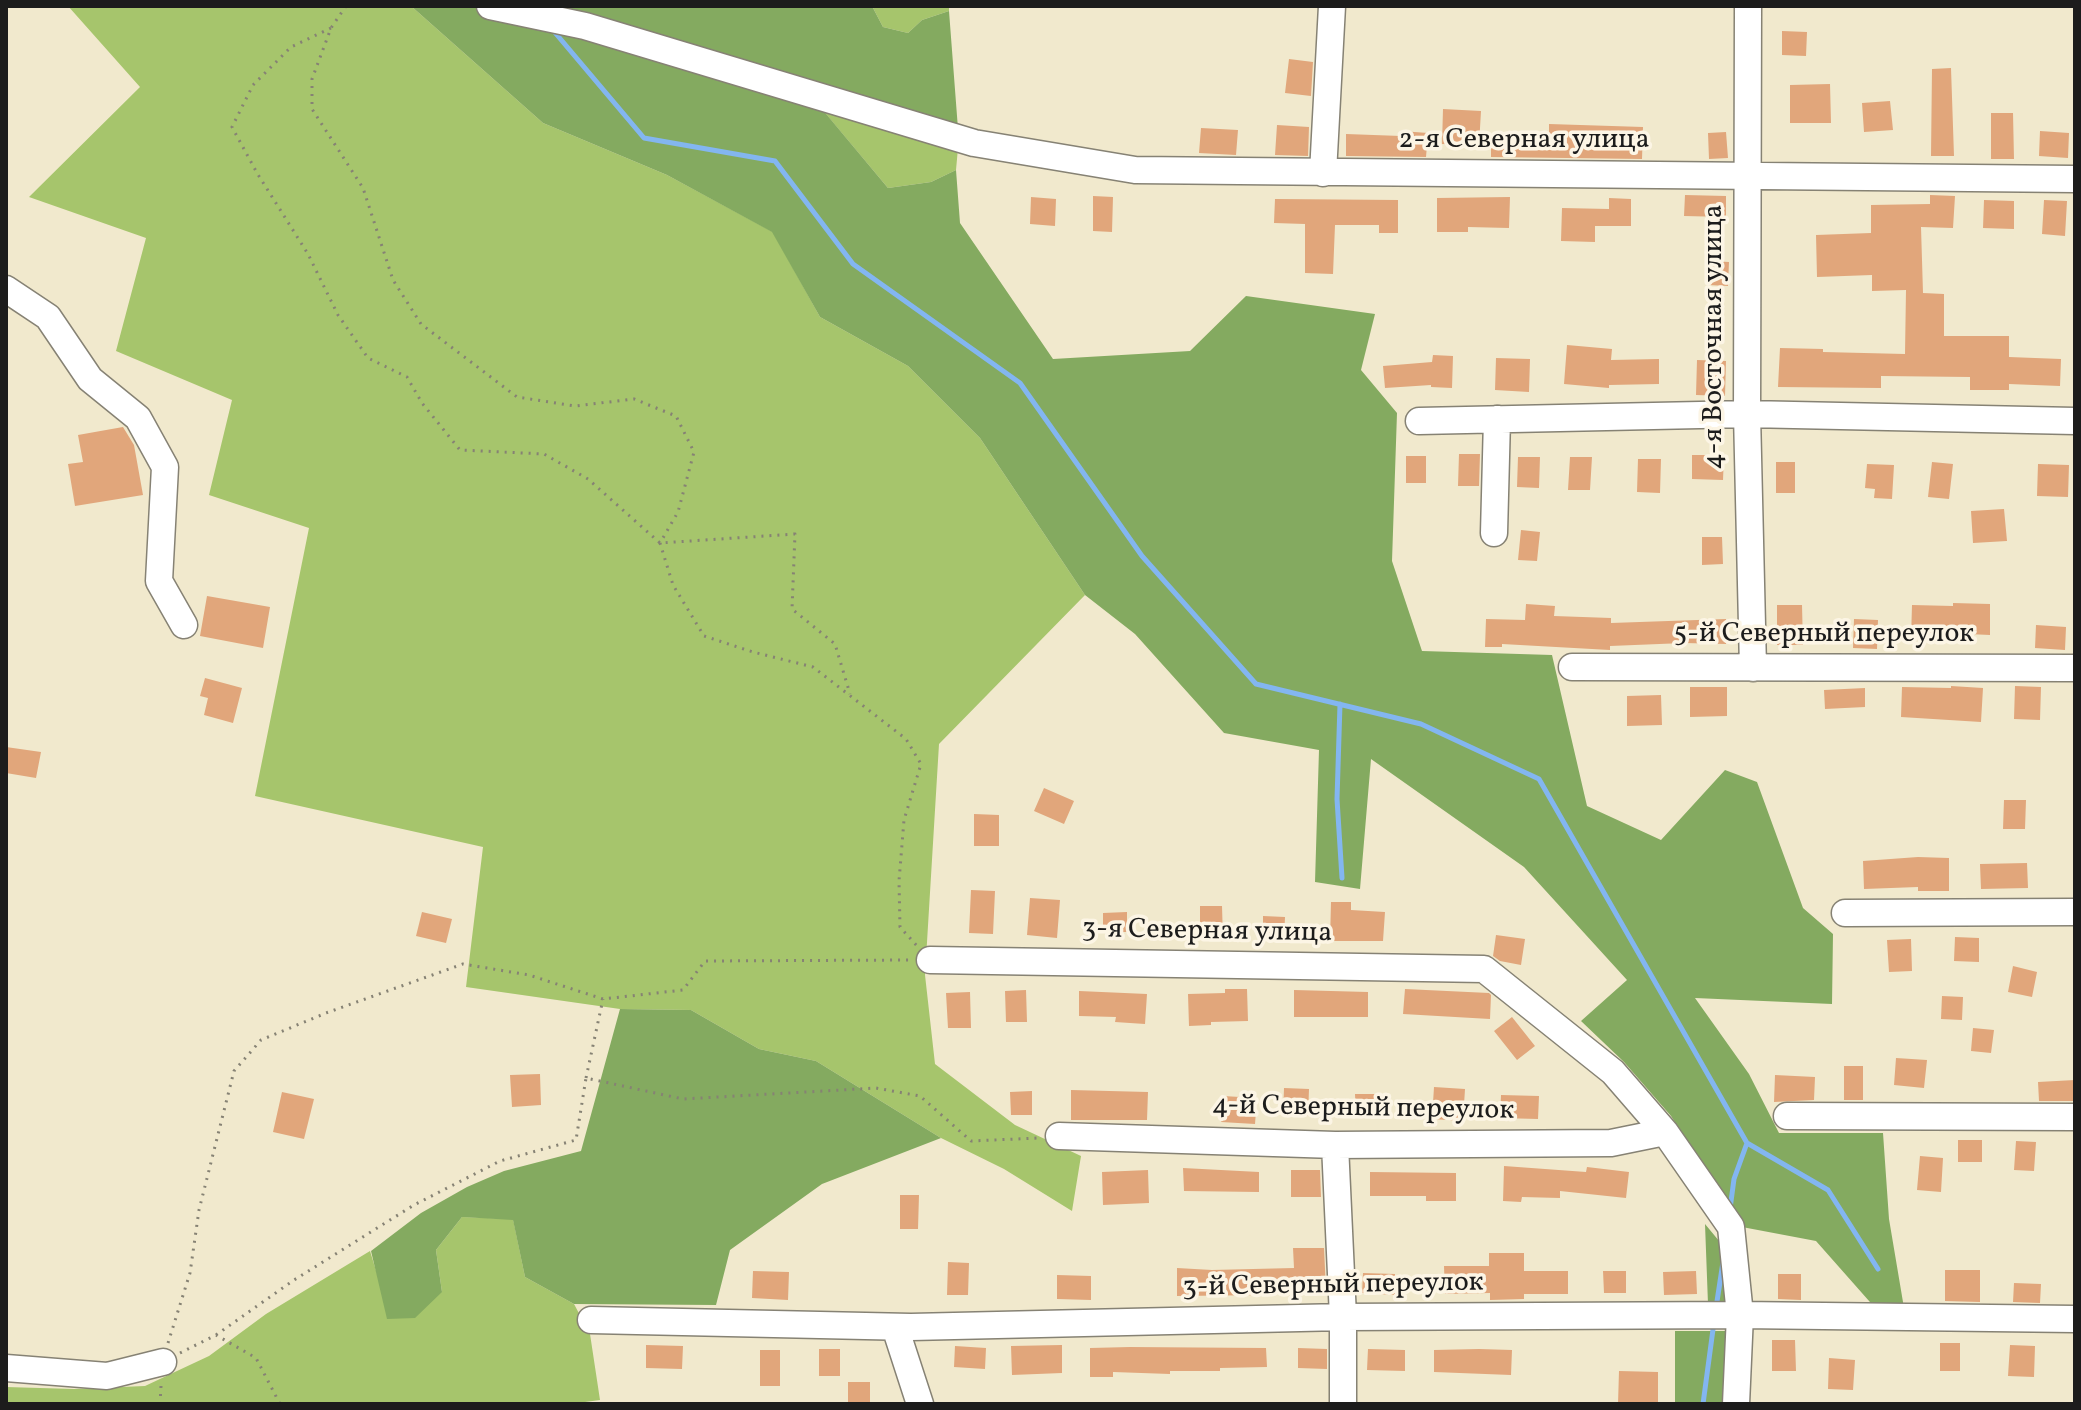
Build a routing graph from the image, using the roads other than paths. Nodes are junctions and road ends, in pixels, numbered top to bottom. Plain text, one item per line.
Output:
1 (490, 6) edge
2 (1332, 6) edge
3 (1748, 6) edge
4 (1323, 173) junction
5 (1747, 176) junction
6 (2075, 179) edge
7 (6, 289) edge
8 (1747, 414) junction
9 (1497, 419) junction
10 (1419, 421) dead end
11 (2075, 421) edge
12 (1494, 533) dead end
13 (184, 625) dead end
14 (1572, 667) dead end
15 (1753, 668) junction
16 (2075, 668) edge
17 (2075, 912) edge
18 (1845, 913) dead end
19 (930, 960) road end
20 (1787, 1116) dead end
21 (2075, 1117) edge
22 (1665, 1132) junction
23 (1059, 1136) road end
24 (1335, 1145) junction
25 (1740, 1315) junction
26 (1343, 1317) junction
27 (2075, 1319) edge
28 (591, 1320) dead end
29 (895, 1327) junction
30 (163, 1362) road end
31 (6, 1368) edge
32 (920, 1404) edge
33 (1343, 1404) edge
34 (1736, 1404) edge

1 - 4 street, 2-я Северная улица
2 - 4 street
3 - 5 street, 4-я Восточная улица
4 - 5 street, 2-я Северная улица
5 - 6 street, 2-я Северная улица
5 - 8 street, 4-я Восточная улица
7 - 13 street
8 - 9 street
8 - 11 street
8 - 15 street, 4-я Восточная улица
9 - 10 street
9 - 12 street
14 - 15 street, 5-й Северный переулок
15 - 16 street, 5-й Северный переулок
17 - 18 street
19 - 22 street, 3-я Северная улица
20 - 21 street
22 - 24 street, 4-й Северный переулок
22 - 25 street
23 - 24 street, 4-й Северный переулок
24 - 26 street
25 - 26 street, 3-й Северный переулок
25 - 27 street, 3-й Северный переулок
25 - 34 street
26 - 29 street, 3-й Северный переулок
26 - 33 street
28 - 29 street, 3-й Северный переулок
29 - 32 street
30 - 31 street

